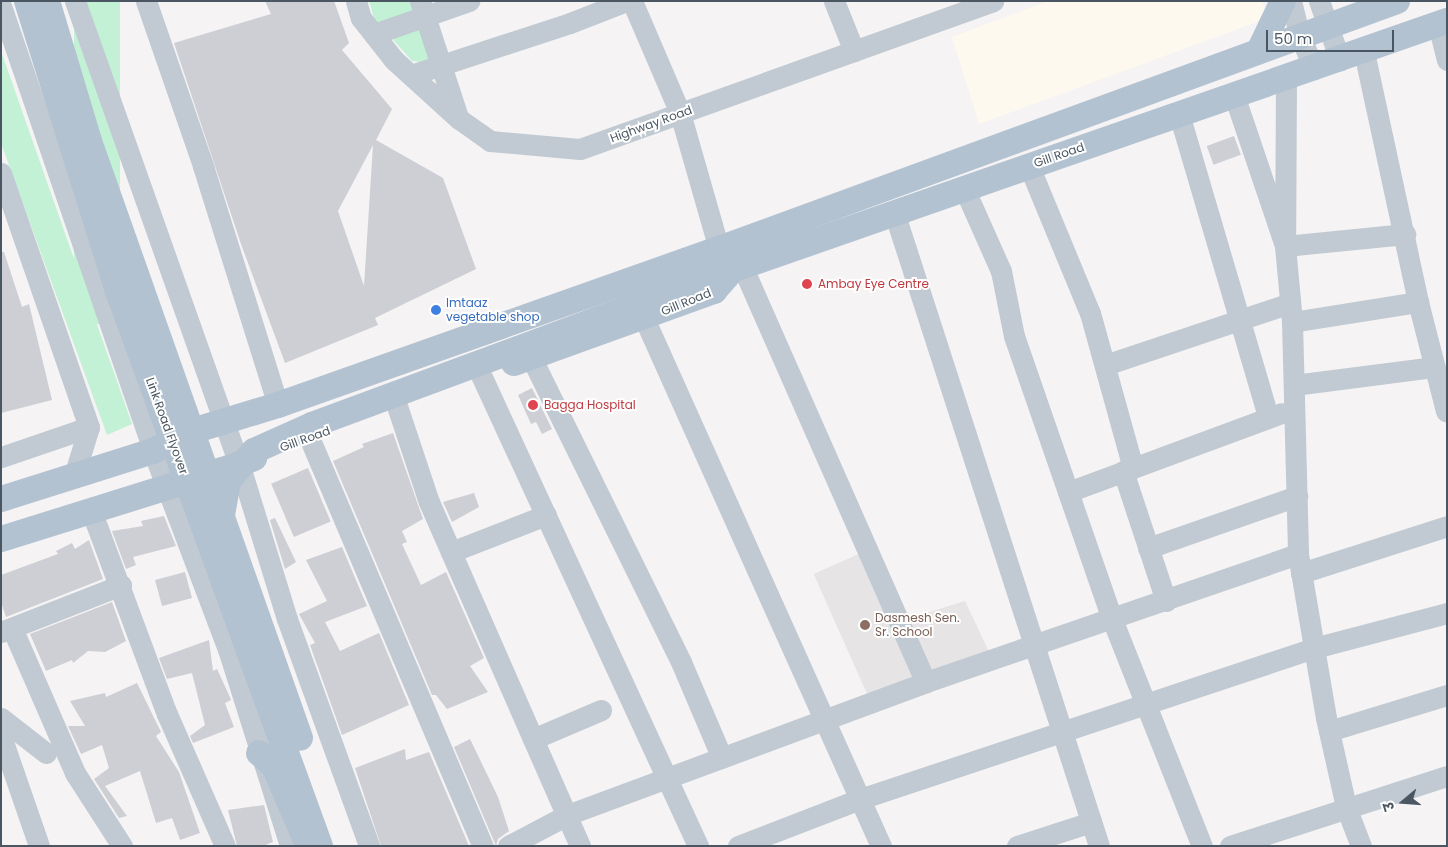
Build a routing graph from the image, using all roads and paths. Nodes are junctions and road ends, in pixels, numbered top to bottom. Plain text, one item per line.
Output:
1 (28, 1) edge
2 (47, 1) edge
3 (75, 1) edge
4 (146, 1) edge
5 (356, 1) edge
6 (469, 1) edge
7 (626, 1) edge
8 (632, 1) edge
9 (834, 1) edge
10 (993, 1) edge
11 (1283, 1) edge
12 (1291, 1) edge
13 (1319, 1) edge
14 (1389, 2) edge
15 (968, 5) edge
16 (1, 6) edge
17 (423, 9) edge
18 (1442, 23) edge
19 (1327, 26) junction
20 (374, 34) junction
21 (1300, 36) junction
22 (1259, 51) junction
23 (854, 52) junction
24 (1352, 56) junction
25 (1447, 60) edge
26 (441, 65) junction
27 (1314, 69) junction
28 (411, 75) junction
29 (1286, 77) junction
30 (1234, 95) junction
31 (680, 113) junction
32 (1178, 114) junction
33 (459, 119) junction
34 (1029, 166) junction
35 (1, 172) edge
36 (964, 188) junction
37 (894, 212) junction
38 (1405, 234) junction
39 (1285, 246) junction
40 (731, 263) junction
41 (1418, 302) junction
42 (1291, 313) junction
43 (644, 318) junction
44 (1240, 320) junction
45 (531, 357) junction
46 (1105, 365) junction
47 (1435, 367) junction
48 (480, 375) junction
49 (1294, 385) junction
50 (278, 405) junction
51 (397, 406) junction
52 (1294, 408) junction
53 (1446, 411) edge
54 (1268, 417) junction
55 (224, 424) junction
56 (89, 427) junction
57 (309, 437) junction
58 (152, 451) junction
59 (1, 457) edge
60 (239, 463) junction
61 (1128, 469) junction
62 (74, 476) junction
63 (166, 486) junction
64 (1068, 492) junction
65 (1297, 496) junction
66 (1, 499) edge
67 (91, 510) junction
68 (222, 515) junction
69 (546, 515) junction
70 (1447, 526) edge
71 (1, 539) edge
72 (1148, 548) junction
73 (451, 552) junction
74 (1300, 563) junction
75 (121, 585) junction
76 (1166, 601) junction
77 (1447, 613) edge
78 (1112, 619) junction
79 (7, 630) edge
80 (1035, 645) junction
81 (1314, 648) junction
82 (926, 682) junction
83 (1447, 696) edge
84 (1147, 706) junction
85 (601, 710) dead end
86 (825, 720) junction
87 (1329, 731) junction
88 (1063, 732) junction
89 (2, 734) edge
90 (534, 739) junction
91 (46, 753) dead end
92 (259, 753) junction
93 (722, 758) junction
94 (1447, 776) edge
95 (668, 778) junction
96 (860, 799) junction
97 (1346, 807) junction
98 (567, 815) junction
99 (1091, 822) junction
100 (39, 846) edge
101 (122, 846) edge
102 (225, 846) edge
103 (290, 846) edge
104 (308, 846) edge
105 (320, 846) edge
106 (338, 846) edge
107 (369, 846) edge
108 (483, 846) edge
109 (508, 846) edge
110 (580, 846) edge
111 (698, 846) edge
112 (738, 846) edge
113 (882, 846) edge
114 (1017, 846) edge
115 (1099, 846) edge
116 (1202, 846) edge
117 (1230, 846) edge
118 (1361, 846) edge

1 - 105 main road, Link Road Flyover, bridge
2 - 68 main road, Link Road Flyover, bridge
3 - 55 street
4 - 50 street
5 - 20 street, Highway Road
6 - 17 street
7 - 26 street
8 - 31 street
9 - 23 street
10 - 15 street, Highway Road
11 - 22 main road
12 - 21 street
13 - 19 street
14 - 19 main road, Gill Road
15 - 23 street, Highway Road
16 - 58 street
17 - 20 street
17 - 26 street
18 - 24 main road, Gill Road
18 - 25 street
19 - 21 main road, Gill Road
19 - 24 street
20 - 28 street, Highway Road
21 - 22 main road, Gill Road
21 - 27 street
22 - 40 main road, Gill Road
23 - 31 street, Highway Road
24 - 27 main road, Gill Road
24 - 38 street
26 - 28 street
26 - 33 street
27 - 29 main road, Gill Road
28 - 33 street, Highway Road
29 - 30 main road, Gill Road
29 - 39 street
30 - 32 main road, Gill Road
30 - 39 street
31 - 33 street, Highway Road
31 - 40 street
32 - 34 main road, Gill Road
32 - 44 street
34 - 36 main road, Gill Road
34 - 46 street
35 - 56 street
36 - 37 main road, Gill Road
36 - 64 street
37 - 40 main road, Gill Road
37 - 80 street
38 - 39 street
38 - 41 street
39 - 42 street
40 - 43 main road, Gill Road
40 - 50 main road, Gill Road
40 - 68 main road, bridge
40 - 82 street
41 - 42 street
41 - 47 street
42 - 44 street
42 - 49 street
43 - 45 main road, Gill Road
43 - 86 street
44 - 46 street
44 - 54 street
45 - 48 main road, Gill Road
45 - 93 street
46 - 61 street
47 - 49 street
47 - 53 street
48 - 51 main road, Gill Road
48 - 69 street
49 - 52 street
50 - 55 main road, Gill Road
51 - 57 main road, Gill Road
51 - 73 street
52 - 54 street
52 - 65 street
54 - 61 street
55 - 58 main road, Gill Road
55 - 60 street
56 - 59 street
56 - 62 street
57 - 60 main road, Gill Road
57 - 108 street
58 - 62 main road, Gill Road
58 - 63 street
60 - 63 main road, Gill Road
60 - 107 street
61 - 64 street
61 - 72 street
62 - 66 main road, Gill Road
63 - 67 main road, Gill Road
63 - 92 street
64 - 78 street
65 - 72 street
65 - 74 street
67 - 71 main road, Gill Road
67 - 75 street
68 - 106 main road, Link Road Flyover, bridge
69 - 73 street
69 - 95 street
70 - 74 street
72 - 76 street
73 - 90 street
74 - 76 street
74 - 81 street
75 - 79 street
75 - 102 street
76 - 78 street
77 - 81 street
78 - 80 street
78 - 84 street
79 - 101 street
80 - 82 street
80 - 88 street
81 - 84 street
81 - 87 street
82 - 86 street
83 - 87 street
84 - 88 street
84 - 116 street
85 - 90 street
86 - 93 street
86 - 96 street
87 - 97 street
88 - 96 street
88 - 99 street
89 - 91 street
89 - 100 street
90 - 98 street
92 - 103 street
92 - 104 main road
93 - 95 street
94 - 97 street
95 - 98 street
95 - 111 street
96 - 112 street
96 - 113 street
97 - 117 street
97 - 118 street
98 - 109 street
98 - 110 street
99 - 114 street
99 - 115 street

